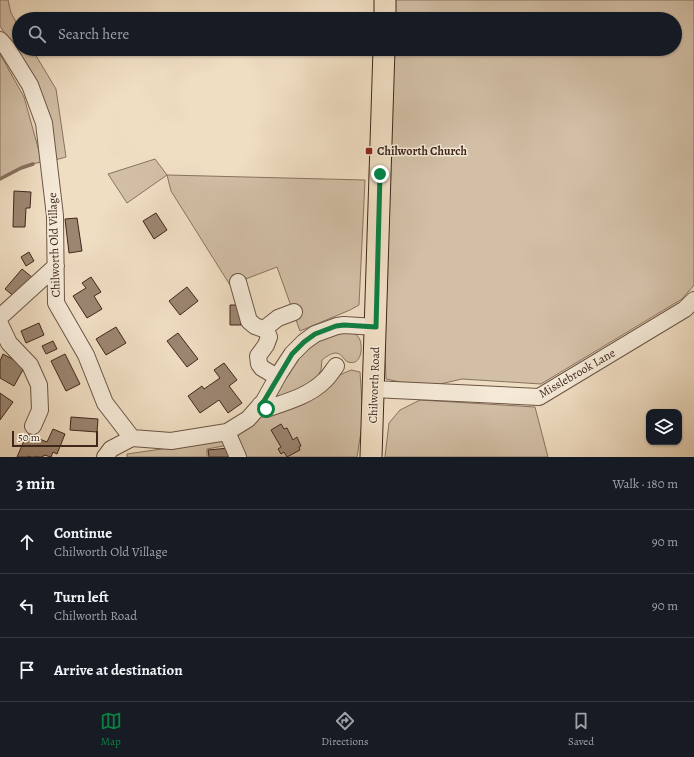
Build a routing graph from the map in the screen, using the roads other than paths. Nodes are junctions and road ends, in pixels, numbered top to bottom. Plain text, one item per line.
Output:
1 (385, 0) edge
2 (385, 12) edge
3 (0, 40) edge
4 (384, 56) edge
5 (56, 266) junction
6 (238, 282) dead end
7 (694, 300) edge
8 (294, 312) dead end
9 (0, 317) edge
10 (0, 324) edge
11 (376, 327) junction
12 (264, 329) junction
13 (336, 366) dead end
14 (277, 377) junction
15 (373, 389) junction
16 (260, 405) junction
17 (33, 426) dead end
18 (227, 432) junction
19 (132, 438) junction
20 (105, 457) edge
21 (238, 457) edge
22 (371, 457) edge

1 - 2 main road
3 - 5 street, Chilworth Old Village
4 - 11 main road, Chilworth Road
5 - 9 street
5 - 19 street, Chilworth Old Village
6 - 12 street
7 - 15 street, Misslebrook Lane
8 - 12 street
10 - 17 street
11 - 14 street
11 - 15 main road, Chilworth Road
12 - 14 street
13 - 16 street
14 - 16 street
15 - 22 main road, Chilworth Road
16 - 18 street
18 - 19 street
18 - 21 street
19 - 20 street

